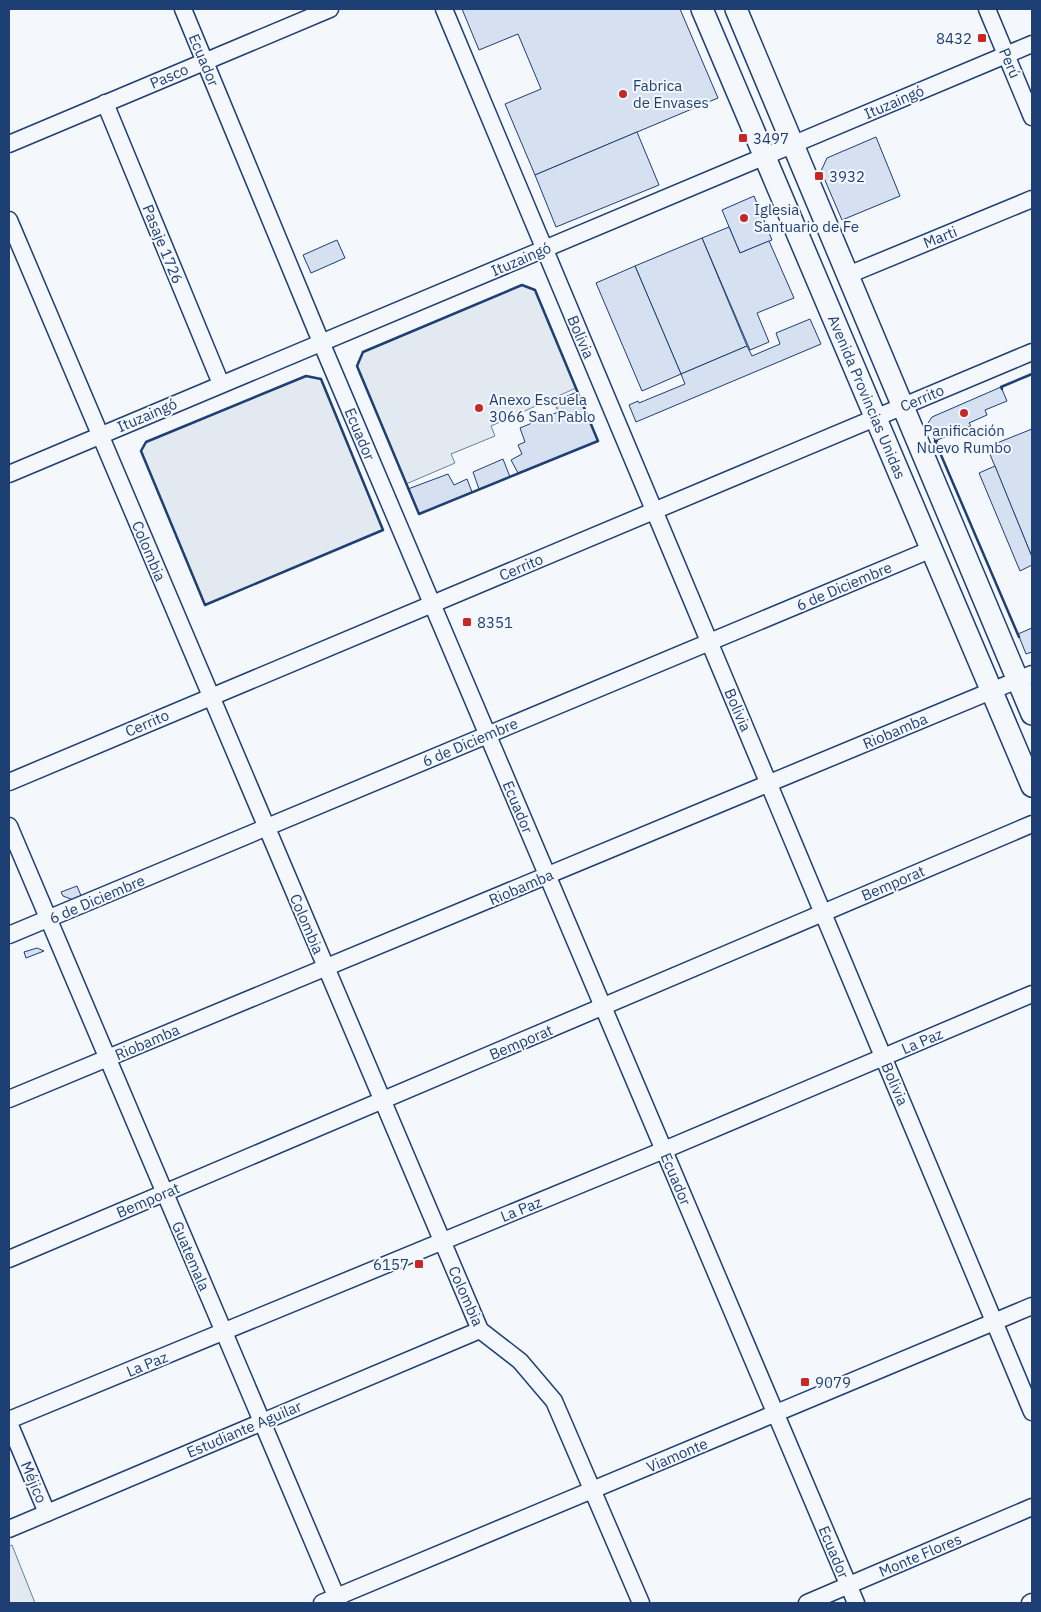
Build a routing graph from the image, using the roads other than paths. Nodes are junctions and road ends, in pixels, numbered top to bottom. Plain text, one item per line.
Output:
1 (183, 9) edge
2 (330, 9) edge
3 (444, 9) edge
4 (702, 9) edge
5 (736, 9) edge
6 (987, 9) edge
7 (1032, 44) edge
8 (1006, 55) junction
9 (205, 61) junction
10 (105, 103) junction
11 (1032, 117) edge
12 (9, 144) edge
13 (793, 144) junction
14 (765, 156) junction
15 (1032, 199) edge
16 (9, 220) edge
17 (544, 249) junction
18 (848, 275) junction
19 (322, 342) junction
20 (1032, 352) edge
21 (221, 384) junction
22 (904, 406) junction
23 (876, 417) junction
24 (100, 435) junction
25 (9, 474) edge
26 (654, 510) junction
27 (932, 549) junction
28 (432, 604) junction
29 (709, 642) junction
30 (1025, 677) edge
31 (992, 691) junction
32 (211, 696) junction
33 (1032, 714) edge
34 (488, 735) junction
35 (9, 782) edge
36 (769, 784) junction
37 (1032, 786) edge
38 (1032, 824) edge
39 (9, 826) edge
40 (267, 828) junction
41 (548, 876) junction
42 (823, 913) junction
43 (48, 919) junction
44 (9, 936) edge
45 (326, 968) junction
46 (1032, 994) edge
47 (603, 1007) junction
48 (884, 1057) junction
49 (107, 1058) junction
50 (9, 1099) edge
51 (382, 1100) junction
52 (664, 1150) junction
53 (164, 1193) junction
54 (442, 1241) junction
55 (9, 1259) edge
56 (1032, 1306) edge
57 (994, 1322) junction
58 (480, 1330) junction
59 (223, 1332) junction
60 (1032, 1412) edge
61 (776, 1414) junction
62 (9, 1422) edge
63 (262, 1422) junction
64 (592, 1490) junction
65 (1032, 1507) edge
66 (47, 1513) junction
67 (9, 1529) edge
68 (849, 1586) junction
69 (332, 1601) edge
70 (640, 1603) edge
71 (807, 1603) edge
72 (856, 1603) edge

1 - 9 street, Ecuador
2 - 9 street, Pasco
3 - 17 street, Bolivia
4 - 14 main road, Avenida Provincias Unidas
5 - 13 main road, Avenida Provincias Unidas
6 - 8 street, Perú
7 - 8 street, Ituzaingó
8 - 11 street, Perú
8 - 13 street, Ituzaingó
9 - 10 street, Pasco
9 - 19 street, Ecuador
10 - 12 street, Pasco
10 - 21 street, Pasaje 1726
13 - 14 street, Ituzaingó
13 - 18 main road, Avenida Provincias Unidas
14 - 17 street, Ituzaingó
14 - 23 main road, Avenida Provincias Unidas
15 - 18 street, Marti
16 - 24 street, Colombia
17 - 19 street, Ituzaingó
17 - 26 street, Bolivia
18 - 22 main road, Avenida Provincias Unidas
19 - 21 street, Ituzaingó
19 - 28 street, Ecuador
20 - 22 street, Cerrito
21 - 24 street, Ituzaingó
22 - 23 street, Cerrito
22 - 30 main road, Avenida Provincias Unidas
23 - 26 street, Cerrito
23 - 27 main road, Avenida Provincias Unidas
24 - 25 street, Ituzaingó
24 - 32 street, Colombia
26 - 28 street, Cerrito
26 - 29 street, Bolivia
27 - 29 street, 6 de Diciembre
27 - 31 main road, Avenida Provincias Unidas
28 - 32 street, Cerrito
28 - 34 street, Ecuador
29 - 34 street, 6 de Diciembre
29 - 36 street, Bolivia
30 - 31 street, Riobamba
30 - 33 main road, Avenida Provincias Unidas
31 - 36 street, Riobamba
31 - 37 main road, Avenida Provincias Unidas
32 - 35 street, Cerrito
32 - 40 street, Colombia
34 - 40 street, 6 de Diciembre
34 - 41 street, Ecuador
36 - 41 street, Riobamba
36 - 42 street, Bolivia
38 - 42 street, Bemporat
39 - 43 street, Guatemala
40 - 43 street, 6 de Diciembre
40 - 45 street, Colombia
41 - 45 street, Riobamba
41 - 47 street, Ecuador
42 - 47 street, Bemporat
42 - 48 street, Bolivia
43 - 44 street, 6 de Diciembre
43 - 49 street, Guatemala
45 - 49 street, Riobamba
45 - 51 street, Colombia
46 - 48 street, La Paz
47 - 51 street, Bemporat
47 - 52 street, Ecuador
48 - 52 street, La Paz
48 - 57 street, Bolivia
49 - 50 street, Riobamba
49 - 53 street, Guatemala
51 - 53 street, Bemporat
51 - 54 street, Colombia
52 - 54 street, La Paz
52 - 61 street, Ecuador
53 - 55 street, Bemporat
53 - 59 street, Guatemala
54 - 58 street, Colombia
54 - 59 street, La Paz
56 - 57 street, Viamonte
57 - 60 street, Bolivia
57 - 61 street, Viamonte
58 - 63 street, Estudiante Aguilar
58 - 64 street, Colombia
59 - 62 street, La Paz
59 - 63 street, Guatemala
61 - 64 street, Viamonte
61 - 68 street, Ecuador
62 - 66 street, Méjico
63 - 66 street, Estudiante Aguilar
63 - 69 street, Guatemala
64 - 69 street, Viamonte
64 - 70 street, Colombia
65 - 68 street, Monte Flores
66 - 67 street, Estudiante Aguilar
68 - 71 street, Monte Flores
68 - 72 street, Ecuador

